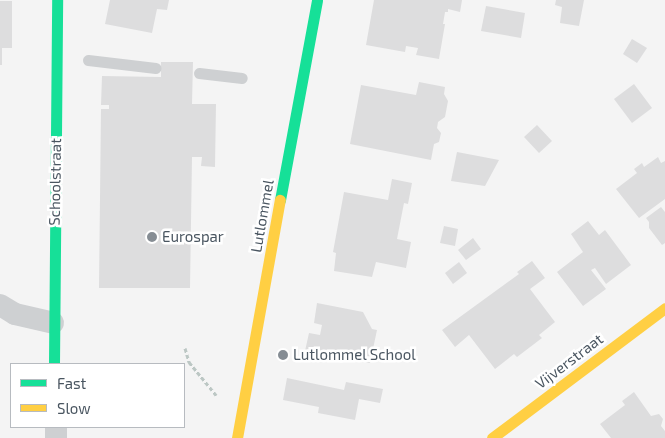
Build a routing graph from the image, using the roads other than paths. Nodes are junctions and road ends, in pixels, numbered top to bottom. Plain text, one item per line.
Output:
1 (57, 0) edge
2 (317, 0) edge
3 (88, 60) dead end
4 (156, 68) dead end
5 (199, 73) dead end
6 (242, 78) dead end
7 (0, 305) edge
8 (665, 308) edge
9 (53, 324) junction
10 (54, 363) edge
11 (237, 438) edge
12 (492, 438) edge

1 - 9 street, Schoolstraat
2 - 11 street, Lutlommel
3 - 4 lane
5 - 6 lane
7 - 9 street
8 - 12 street, Vijverstraat
9 - 10 street, Schoolstraat

